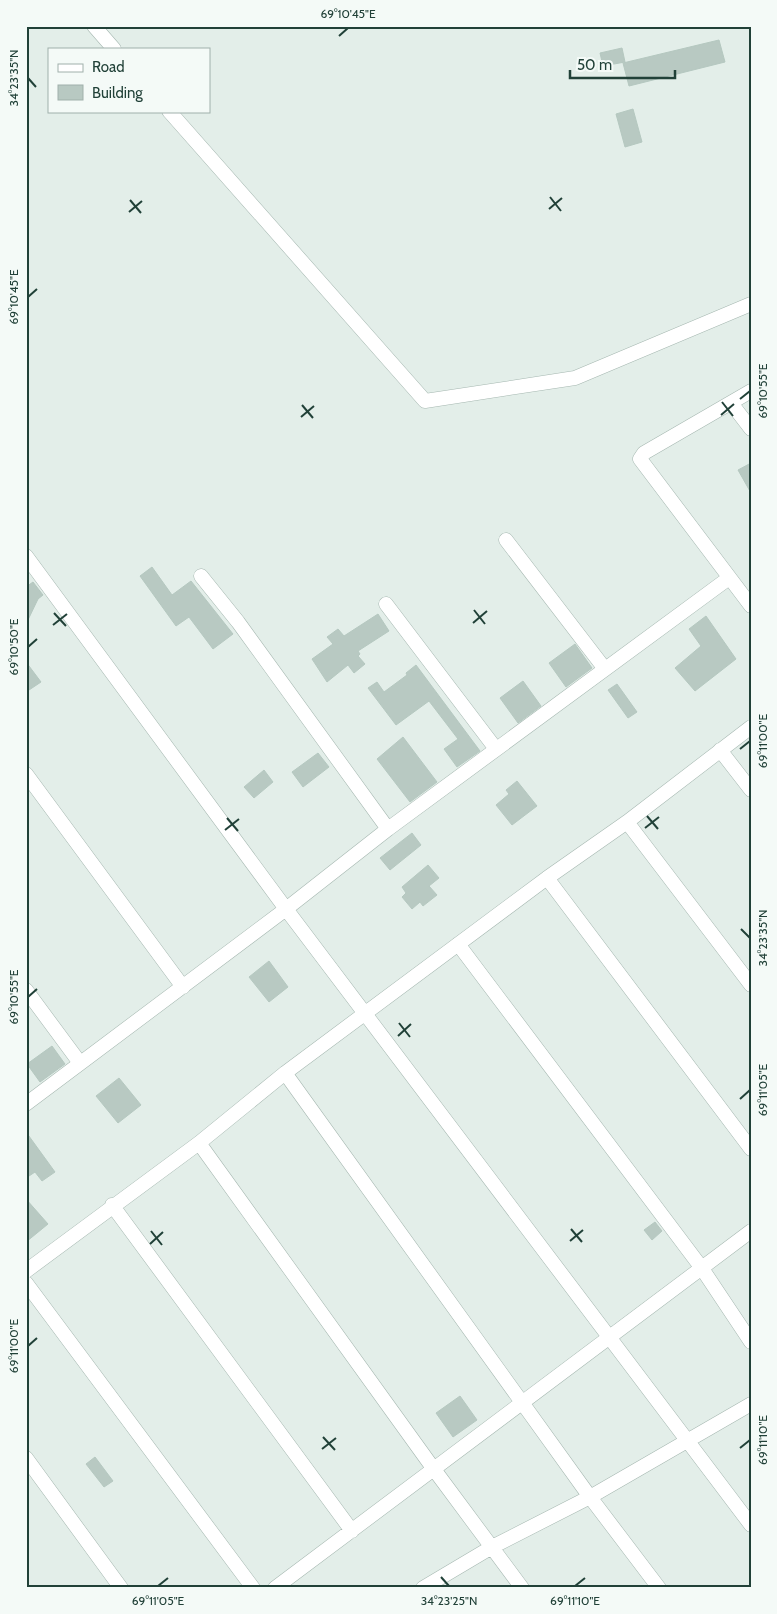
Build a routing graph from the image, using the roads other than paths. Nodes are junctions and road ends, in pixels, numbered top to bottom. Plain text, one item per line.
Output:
1 (94, 26) edge
2 (113, 48) edge
3 (170, 112) edge
4 (751, 304) edge
5 (751, 391) edge
6 (731, 403) junction
7 (751, 429) edge
8 (506, 540) dead end
9 (26, 556) edge
10 (201, 576) dead end
11 (729, 578) junction
12 (386, 604) dead end
13 (751, 606) edge
14 (605, 669) junction
15 (751, 727) edge
16 (496, 748) junction
17 (720, 750) junction
18 (26, 774) edge
19 (751, 790) edge
20 (627, 822) junction
21 (388, 829) junction
22 (547, 878) junction
23 (286, 909) junction
24 (458, 944) junction
25 (751, 985) edge
26 (183, 987) junction
27 (26, 990) edge
28 (366, 1013) junction
29 (80, 1063) junction
30 (285, 1073) junction
31 (26, 1104) edge
32 (199, 1143) junction
33 (751, 1149) edge
34 (112, 1205) junction
35 (751, 1231) edge
36 (701, 1266) junction
37 (26, 1271) edge
38 (26, 1283) edge
39 (607, 1337) junction
40 (751, 1342) edge
41 (523, 1400) junction
42 (751, 1404) edge
43 (687, 1439) junction
44 (26, 1458) edge
45 (433, 1468) junction
46 (590, 1497) junction
47 (751, 1525) edge
48 (352, 1531) junction
49 (492, 1547) junction
50 (121, 1588) edge
51 (253, 1588) edge
52 (275, 1588) edge
53 (423, 1588) edge
54 (522, 1588) edge
55 (659, 1588) edge

1 - 2 street
3 - 4 street
5 - 6 street
6 - 7 street
6 - 11 street
8 - 14 street
9 - 23 street
10 - 21 street
11 - 13 street
11 - 14 street
12 - 16 street
14 - 16 street
15 - 17 street
16 - 21 street
17 - 19 street
17 - 20 street
18 - 26 street
20 - 22 street
20 - 25 street
21 - 23 street
22 - 24 street
22 - 33 street
23 - 26 street
23 - 28 street
24 - 28 street
24 - 36 street
26 - 29 street
27 - 29 street
28 - 30 street
28 - 39 street
29 - 31 street
30 - 32 street
30 - 41 street
32 - 34 street
32 - 45 street
34 - 37 street
34 - 48 street
35 - 36 street
36 - 39 street
36 - 40 street
38 - 51 street
39 - 41 street
39 - 43 street
41 - 45 street
41 - 46 street
42 - 43 street
43 - 46 street
43 - 47 street
44 - 50 street
45 - 48 street
45 - 49 street
46 - 49 street
46 - 55 street
48 - 52 street
49 - 53 street
49 - 54 street

